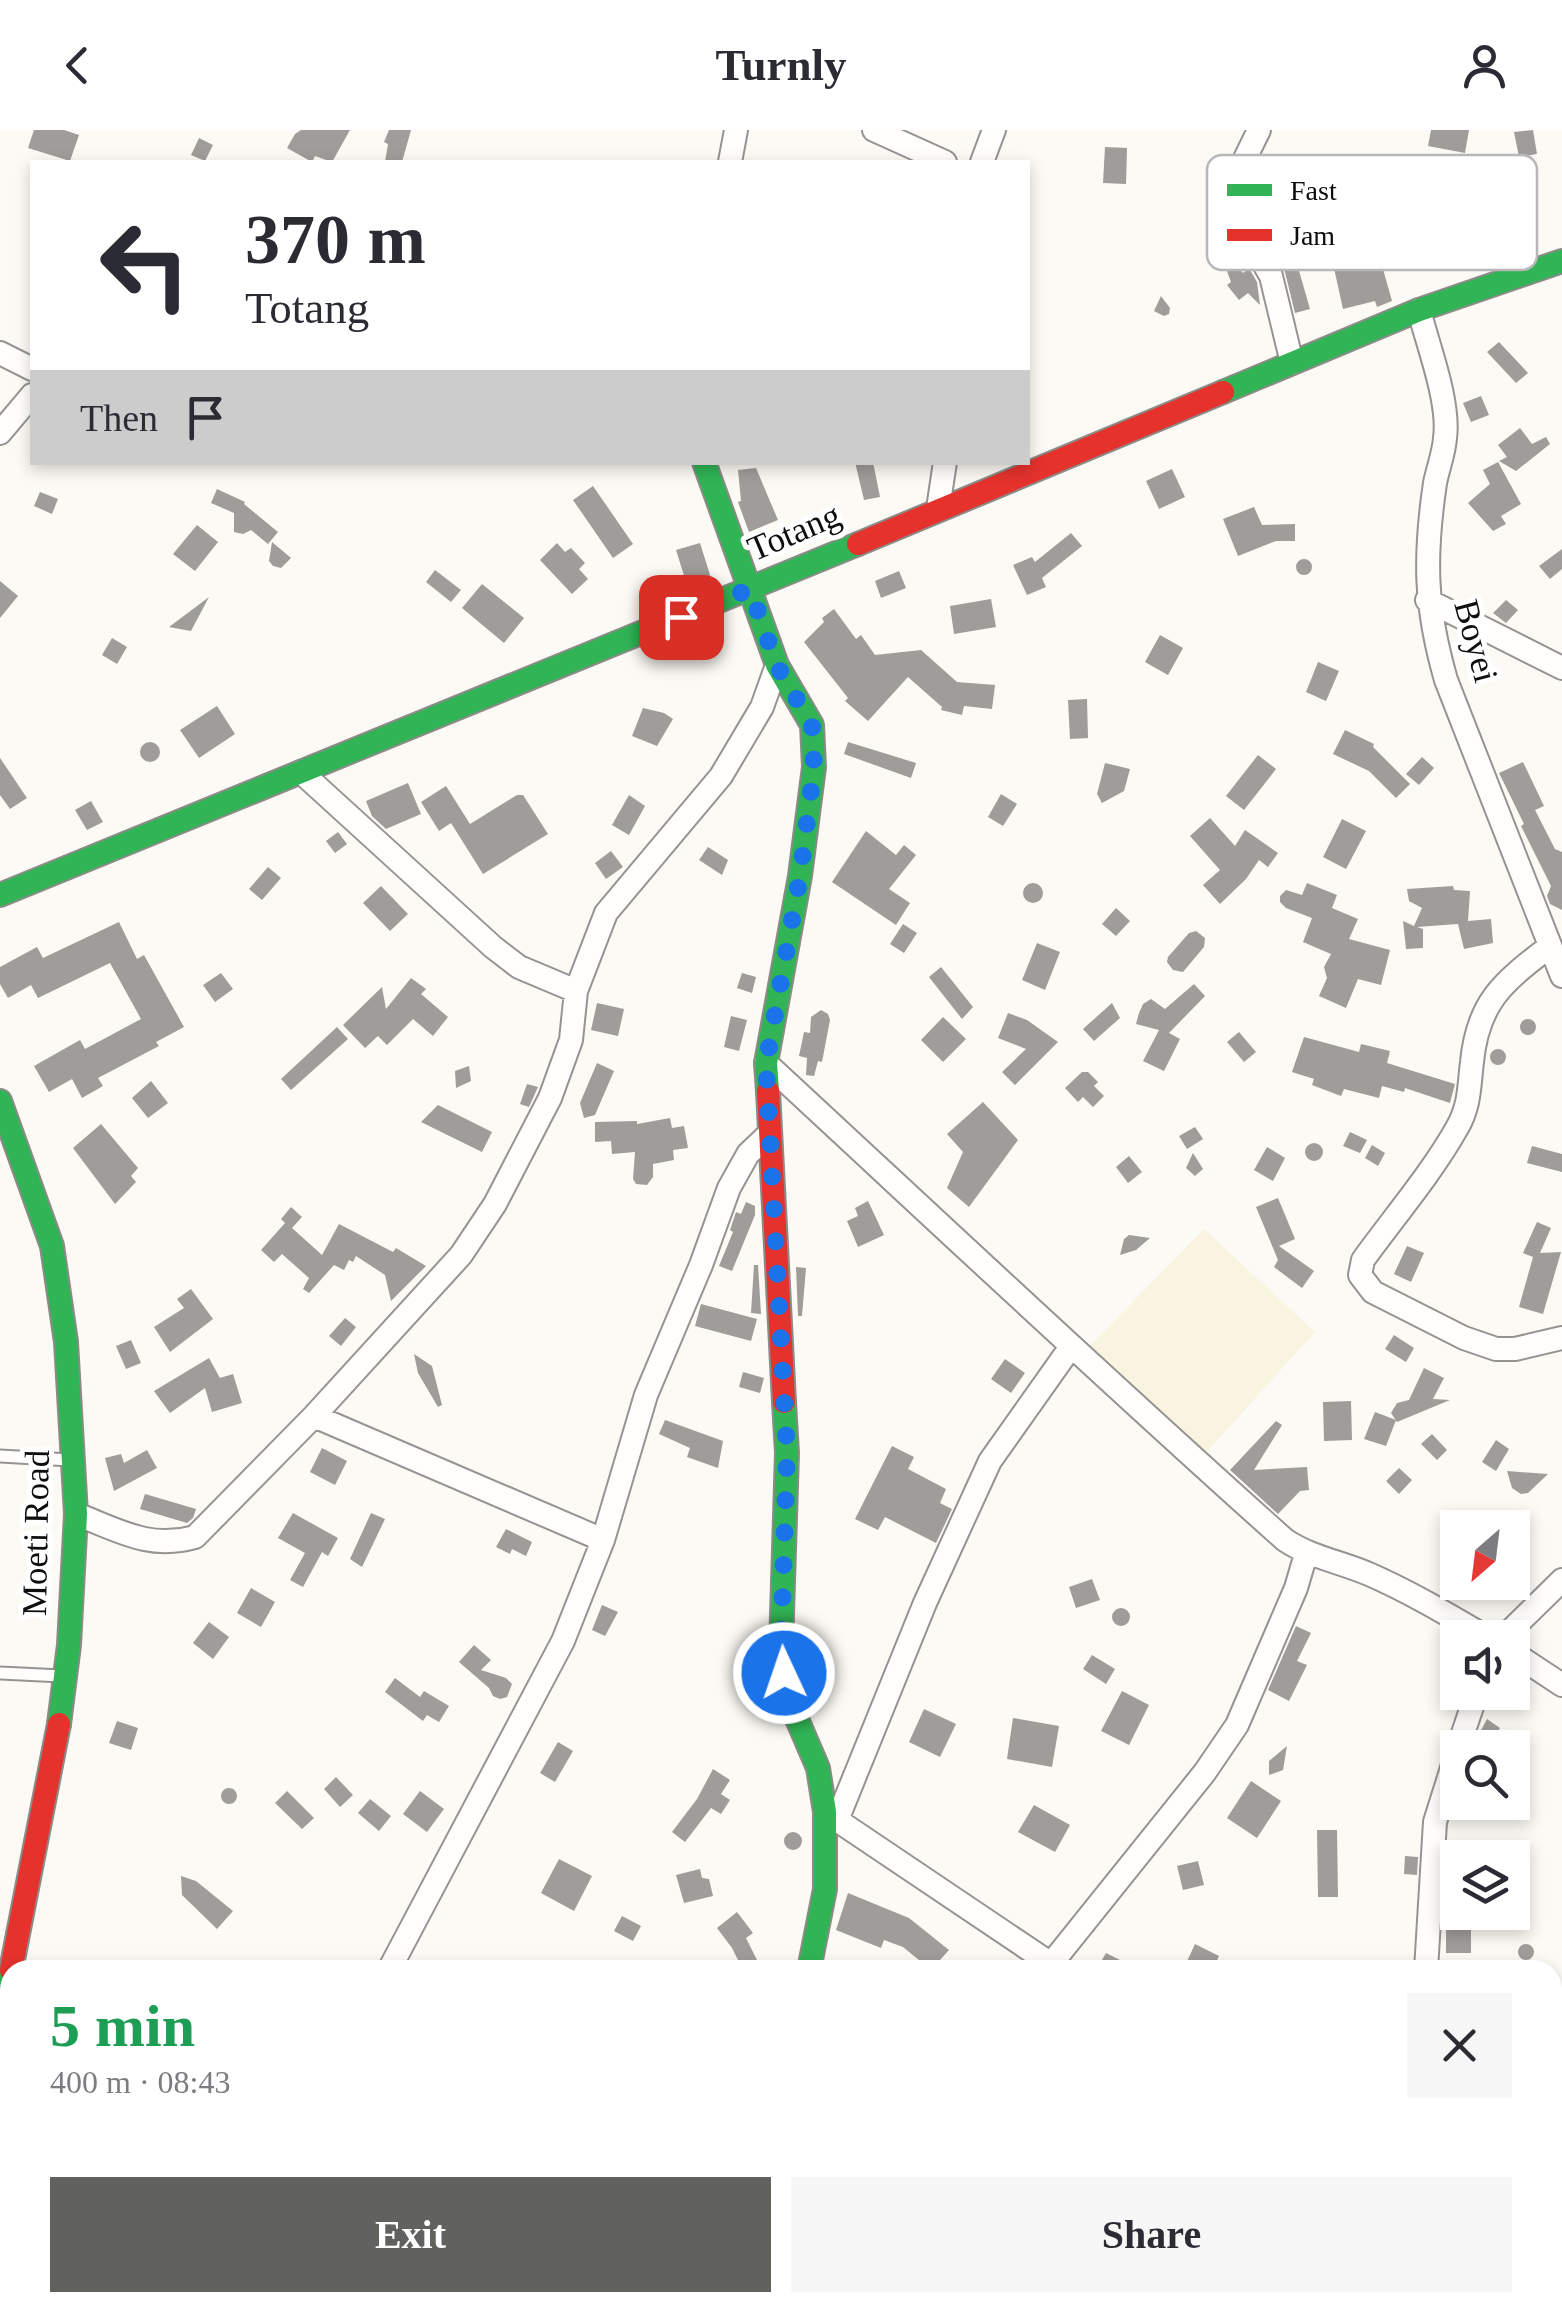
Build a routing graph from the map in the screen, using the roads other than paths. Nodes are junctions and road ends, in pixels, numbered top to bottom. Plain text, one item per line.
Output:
1 (736, 130) edge
2 (874, 130) edge
3 (994, 130) edge
4 (1259, 130) edge
5 (1247, 155) edge
6 (730, 160) edge
7 (941, 160) edge
8 (983, 160) edge
9 (1562, 261) edge
10 (1268, 270) edge
11 (1536, 270) edge
12 (1537, 270) edge
13 (1419, 310) junction
14 (0, 353) edge
15 (1292, 363) junction
16 (30, 368) edge
17 (30, 397) edge
18 (0, 433) edge
19 (705, 465) edge
20 (945, 465) edge
21 (938, 509) junction
22 (750, 589) junction
23 (1428, 600) junction
24 (777, 666) junction
25 (1562, 668) edge
26 (301, 772) junction
27 (0, 895) edge
28 (1550, 946) junction
29 (1562, 976) edge
30 (576, 991) junction
31 (766, 1064) junction
32 (0, 1101) edge
33 (770, 1133) junction
34 (1562, 1338) edge
35 (1070, 1348) junction
36 (314, 1416) junction
37 (0, 1456) edge
38 (74, 1460) junction
39 (76, 1514) junction
40 (603, 1540) junction
41 (1306, 1554) junction
42 (1562, 1580) edge
43 (1455, 1620) edge
44 (1522, 1620) edge
45 (1530, 1664) edge
46 (0, 1674) edge
47 (66, 1676) junction
48 (1562, 1685) edge
49 (1440, 1806) edge
50 (831, 1816) junction
51 (13, 1960) edge
52 (394, 1960) edge
53 (811, 1960) edge
54 (1046, 1960) edge
55 (1061, 1960) edge
56 (1427, 1960) edge

1 - 6 street
2 - 7 street
3 - 8 street
4 - 5 street
9 - 12 street, Totang
10 - 15 street
11 - 13 street, Totang
13 - 15 street, Totang
13 - 23 street, Boyei
14 - 16 street
15 - 21 street, Totang
17 - 18 street
19 - 22 street
20 - 21 street
21 - 22 street, Totang
22 - 24 street
22 - 26 street, Totang
23 - 25 street
23 - 28 street, Boyei
24 - 30 street
24 - 31 street
26 - 27 street, Totang
26 - 30 street
28 - 29 street, Boyei
28 - 34 street
30 - 36 street
31 - 33 street
31 - 35 street
32 - 38 street, Moeti Road
33 - 40 street
33 - 50 street
35 - 41 street
35 - 50 street
36 - 39 street
36 - 40 street
37 - 38 lane
38 - 39 street, Moeti Road
39 - 47 street, Moeti Road
40 - 52 street
41 - 43 street
41 - 55 street
42 - 44 street
45 - 48 street
46 - 47 lane
47 - 51 street, Moeti Road
49 - 56 street
50 - 53 street
50 - 54 street

